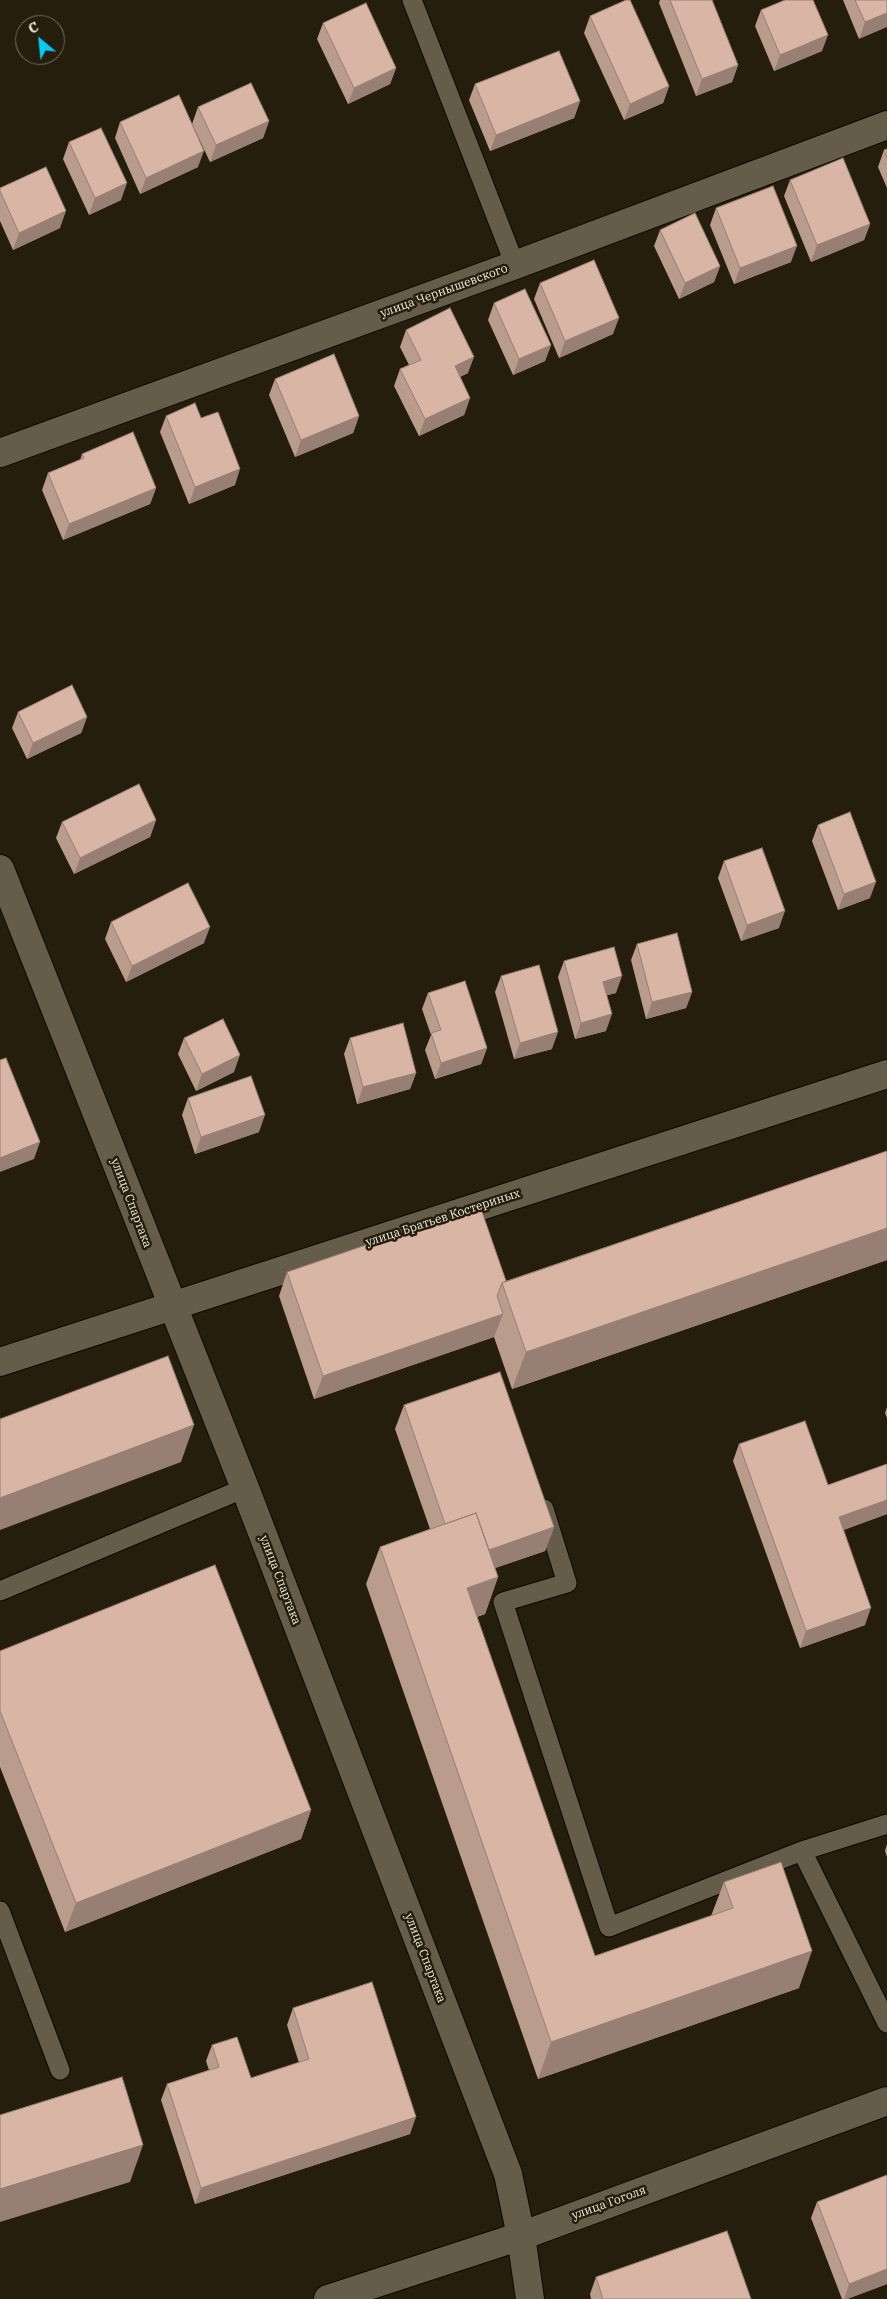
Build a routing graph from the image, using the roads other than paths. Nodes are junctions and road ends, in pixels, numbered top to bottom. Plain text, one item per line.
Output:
1 (412, 0) edge
2 (887, 125) edge
3 (515, 265) junction
4 (0, 453) edge
5 (0, 869) edge
6 (887, 1074) edge
7 (171, 1306) junction
8 (0, 1362) edge
9 (245, 1488) junction
10 (538, 1490) edge
11 (0, 1591) edge
12 (887, 1824) edge
13 (802, 1852) junction
14 (0, 1911) edge
15 (887, 2023) edge
16 (60, 2070) dead end
17 (887, 2101) edge
18 (521, 2236) junction
19 (328, 2299) edge
20 (530, 2299) edge

1 - 3 lane
2 - 3 street, улица Чернышевского
3 - 4 street, улица Чернышевского
5 - 7 street, улица Спартака
6 - 7 street, улица Братьев Костериных
7 - 8 street, улица Братьев Костериных
7 - 9 street, улица Спартака
9 - 11 lane
9 - 18 street, улица Спартака
10 - 13 lane
12 - 13 lane
13 - 15 lane
14 - 16 lane
17 - 18 street, улица Гоголя
18 - 19 street, улица Гоголя
18 - 20 street, улица Спартака

